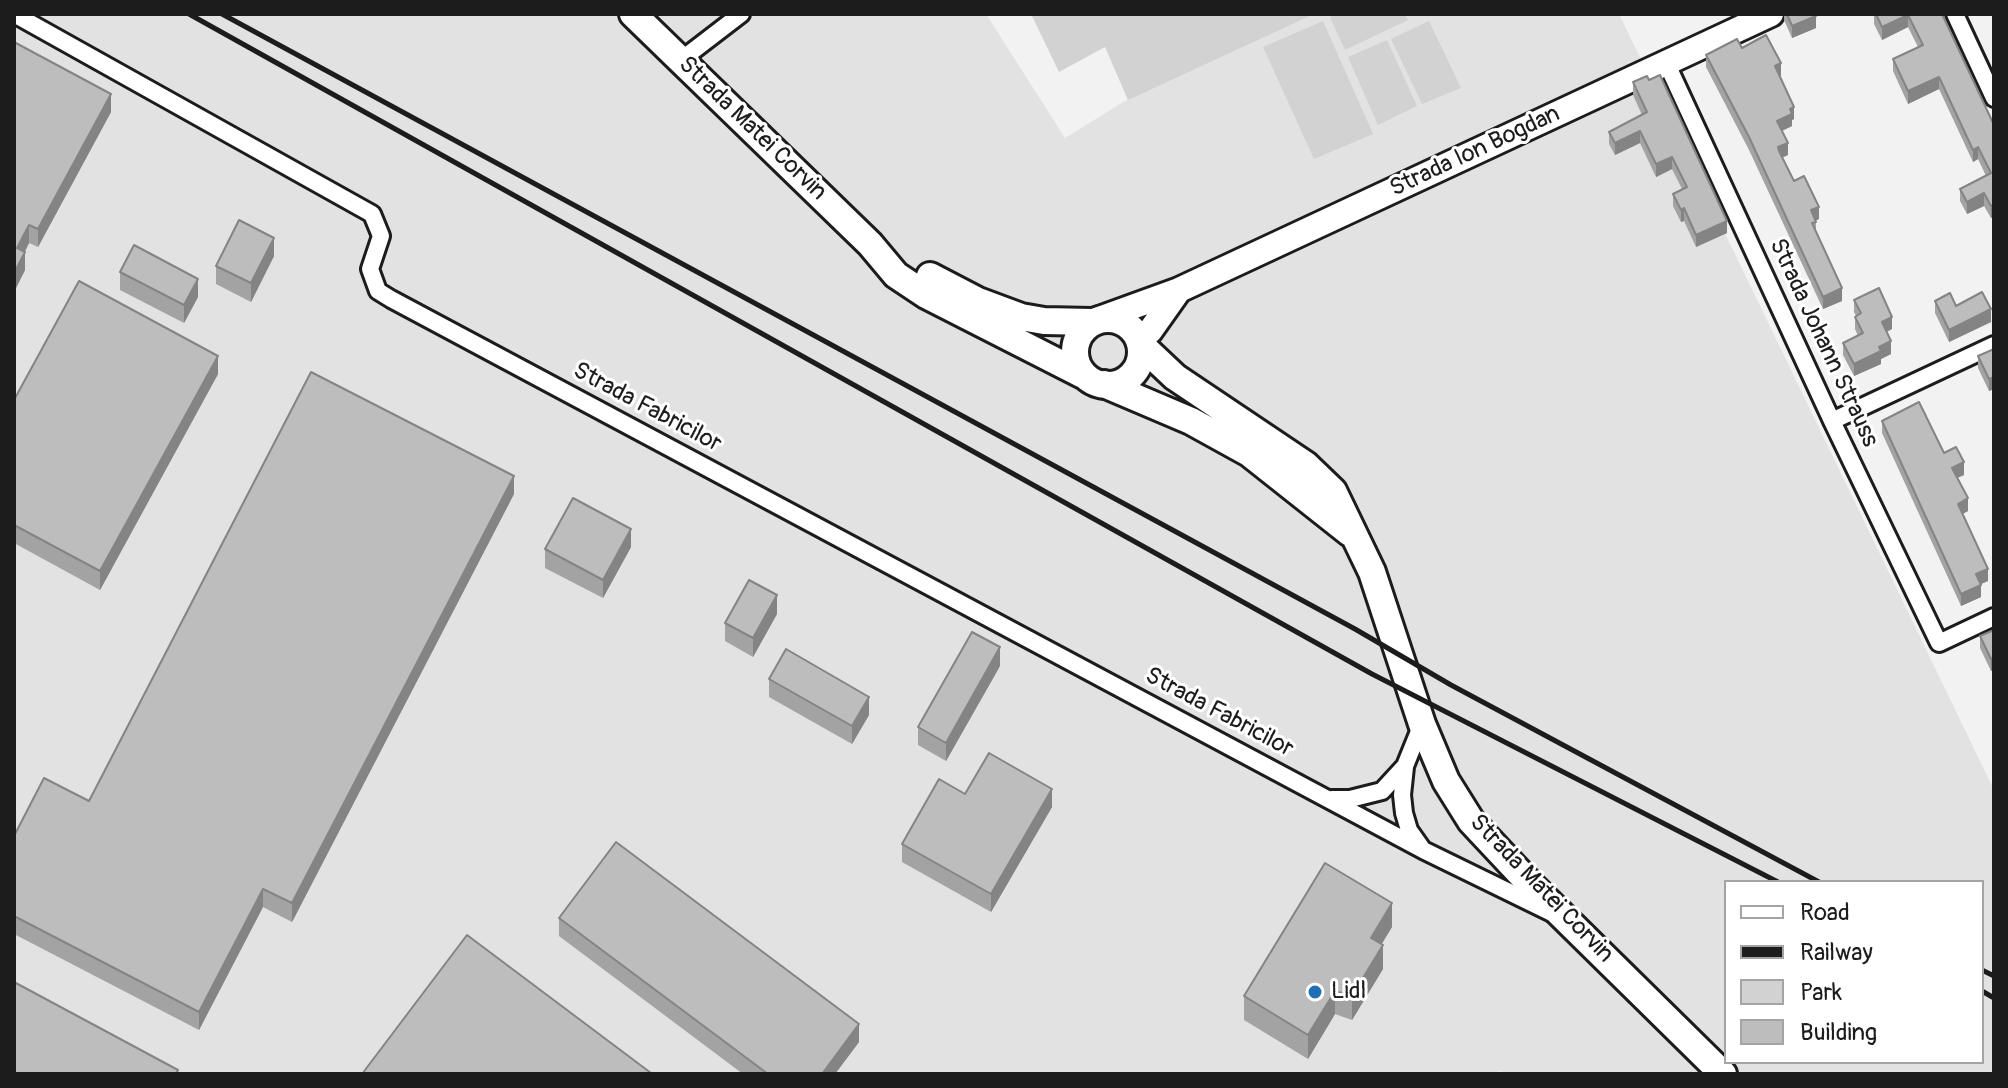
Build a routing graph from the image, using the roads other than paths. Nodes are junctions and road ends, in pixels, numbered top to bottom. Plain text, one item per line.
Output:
1 (14, 14) edge
2 (633, 14) edge
3 (741, 14) edge
4 (1955, 14) edge
5 (1759, 17) edge
6 (681, 60) junction
7 (1666, 62) junction
8 (1994, 98) edge
9 (870, 244) junction
10 (1179, 290) junction
11 (1095, 321) junction
12 (1140, 343) junction
13 (1994, 345) edge
14 (1093, 380) junction
15 (1832, 421) junction
16 (1355, 539) junction
17 (1994, 617) edge
18 (1422, 724) junction
19 (1405, 766) junction
20 (1329, 798) junction
21 (1423, 850) junction
22 (1566, 919) junction
23 (1723, 1074) edge

1 - 20 street, Strada Fabricilor
2 - 6 main road, Strada Matei Corvin
3 - 6 street
4 - 8 street
5 - 7 main road, Strada Ion Bogdan
6 - 9 main road, Strada Matei Corvin
7 - 10 main road, Strada Ion Bogdan
7 - 15 street, Strada Johann Strauss
9 - 11 main road, Strada Matei Corvin
9 - 14 main road, Strada Matei Corvin
10 - 11 main road, Strada Ion Bogdan
10 - 12 main road, Strada Ion Bogdan
11 - 12 main road
11 - 14 main road
12 - 14 main road
12 - 16 main road, Strada Matei Corvin
13 - 15 street
14 - 16 main road, Strada Matei Corvin
15 - 17 street, Strada Johann Strauss
16 - 18 main road, Strada Matei Corvin
18 - 19 street
18 - 22 main road, Strada Matei Corvin
19 - 20 street
19 - 21 street
20 - 21 street, Strada Fabricilor
21 - 22 street, Strada Fabricilor
22 - 23 main road, Strada Matei Corvin

